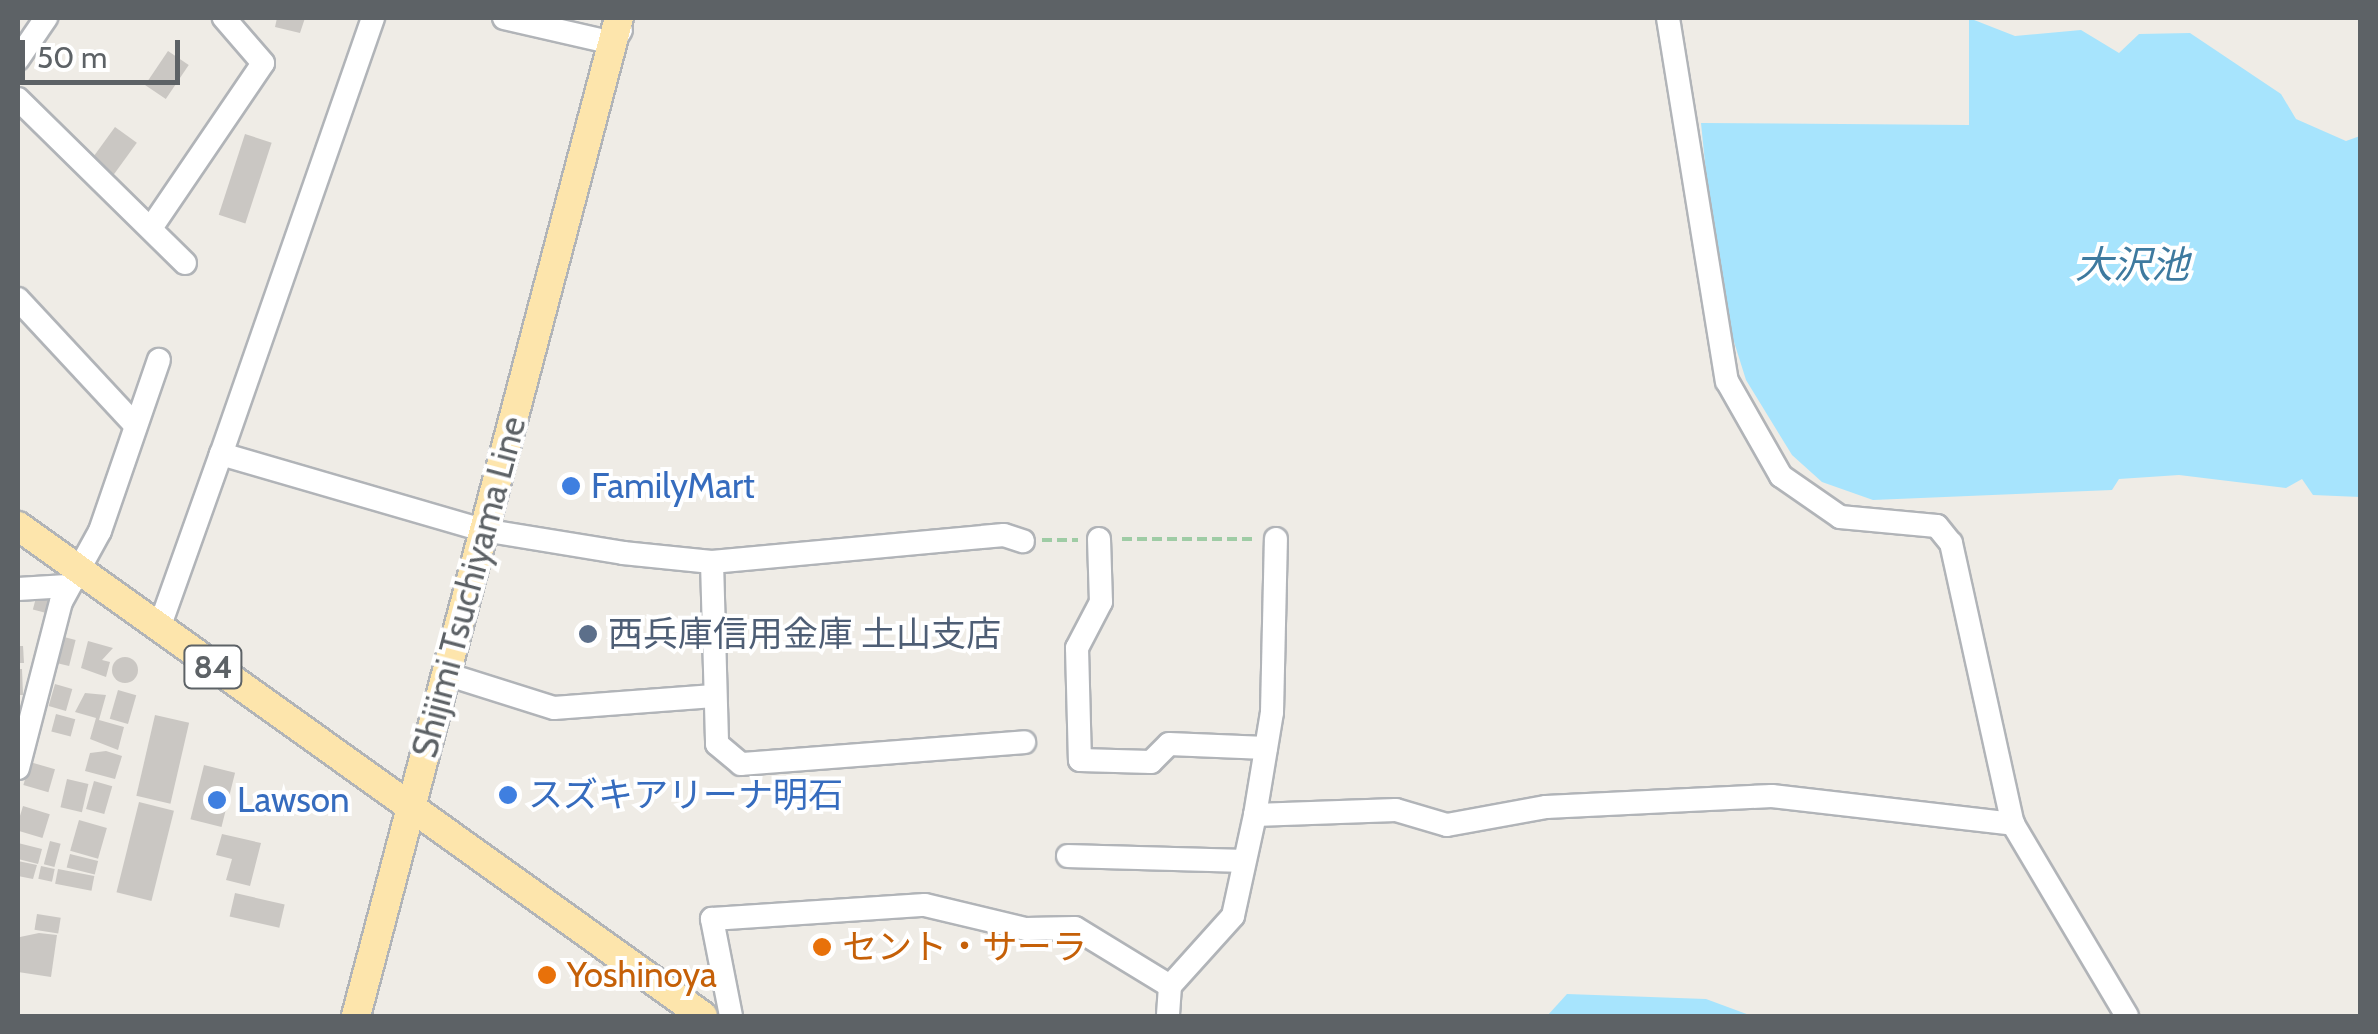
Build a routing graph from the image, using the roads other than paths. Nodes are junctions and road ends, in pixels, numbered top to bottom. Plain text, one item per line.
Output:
1 (46, 18) edge
2 (224, 18) edge
3 (373, 18) edge
4 (504, 18) edge
5 (629, 18) edge
6 (1668, 18) edge
7 (616, 30) edge
8 (18, 58) edge
9 (22, 113) edge
10 (151, 228) junction
11 (185, 263) dead end
12 (18, 299) edge
13 (159, 360) dead end
14 (134, 424) junction
15 (221, 454) junction
16 (18, 526) edge
17 (483, 530) junction
18 (1099, 539) road end
19 (1276, 539) road end
20 (1022, 541) road end
21 (712, 562) junction
22 (71, 577) junction
23 (18, 589) edge
24 (160, 628) junction
25 (446, 674) junction
26 (714, 696) junction
27 (1024, 742) dead end
28 (1266, 748) junction
29 (18, 768) edge
30 (408, 808) junction
31 (1255, 815) junction
32 (2013, 824) junction
33 (1068, 856) dead end
34 (1244, 861) junction
35 (1170, 986) junction
36 (356, 1016) edge
37 (703, 1016) edge
38 (731, 1016) edge
39 (1168, 1016) edge
40 (2127, 1016) edge

1 - 8 street
2 - 10 street
3 - 15 street
4 - 7 street
5 - 7 street
6 - 32 street
7 - 17 main road, Shijimi Tsuchiyama Line
9 - 10 street
10 - 11 street
12 - 14 street
13 - 14 street
14 - 22 street
15 - 17 street
15 - 24 street
16 - 22 main road, 84
17 - 21 street
17 - 25 main road, Shijimi Tsuchiyama Line
18 - 28 street
19 - 28 street
20 - 21 street
21 - 26 street
22 - 23 street
22 - 24 main road, 84
22 - 29 street
24 - 30 main road, 84
25 - 26 street
25 - 30 main road, Shijimi Tsuchiyama Line
26 - 27 street
28 - 31 street
30 - 36 main road, Shijimi Tsuchiyama Line
30 - 37 main road
31 - 32 street
31 - 34 street
32 - 40 street
33 - 34 street
34 - 35 street
35 - 38 street
35 - 39 street

